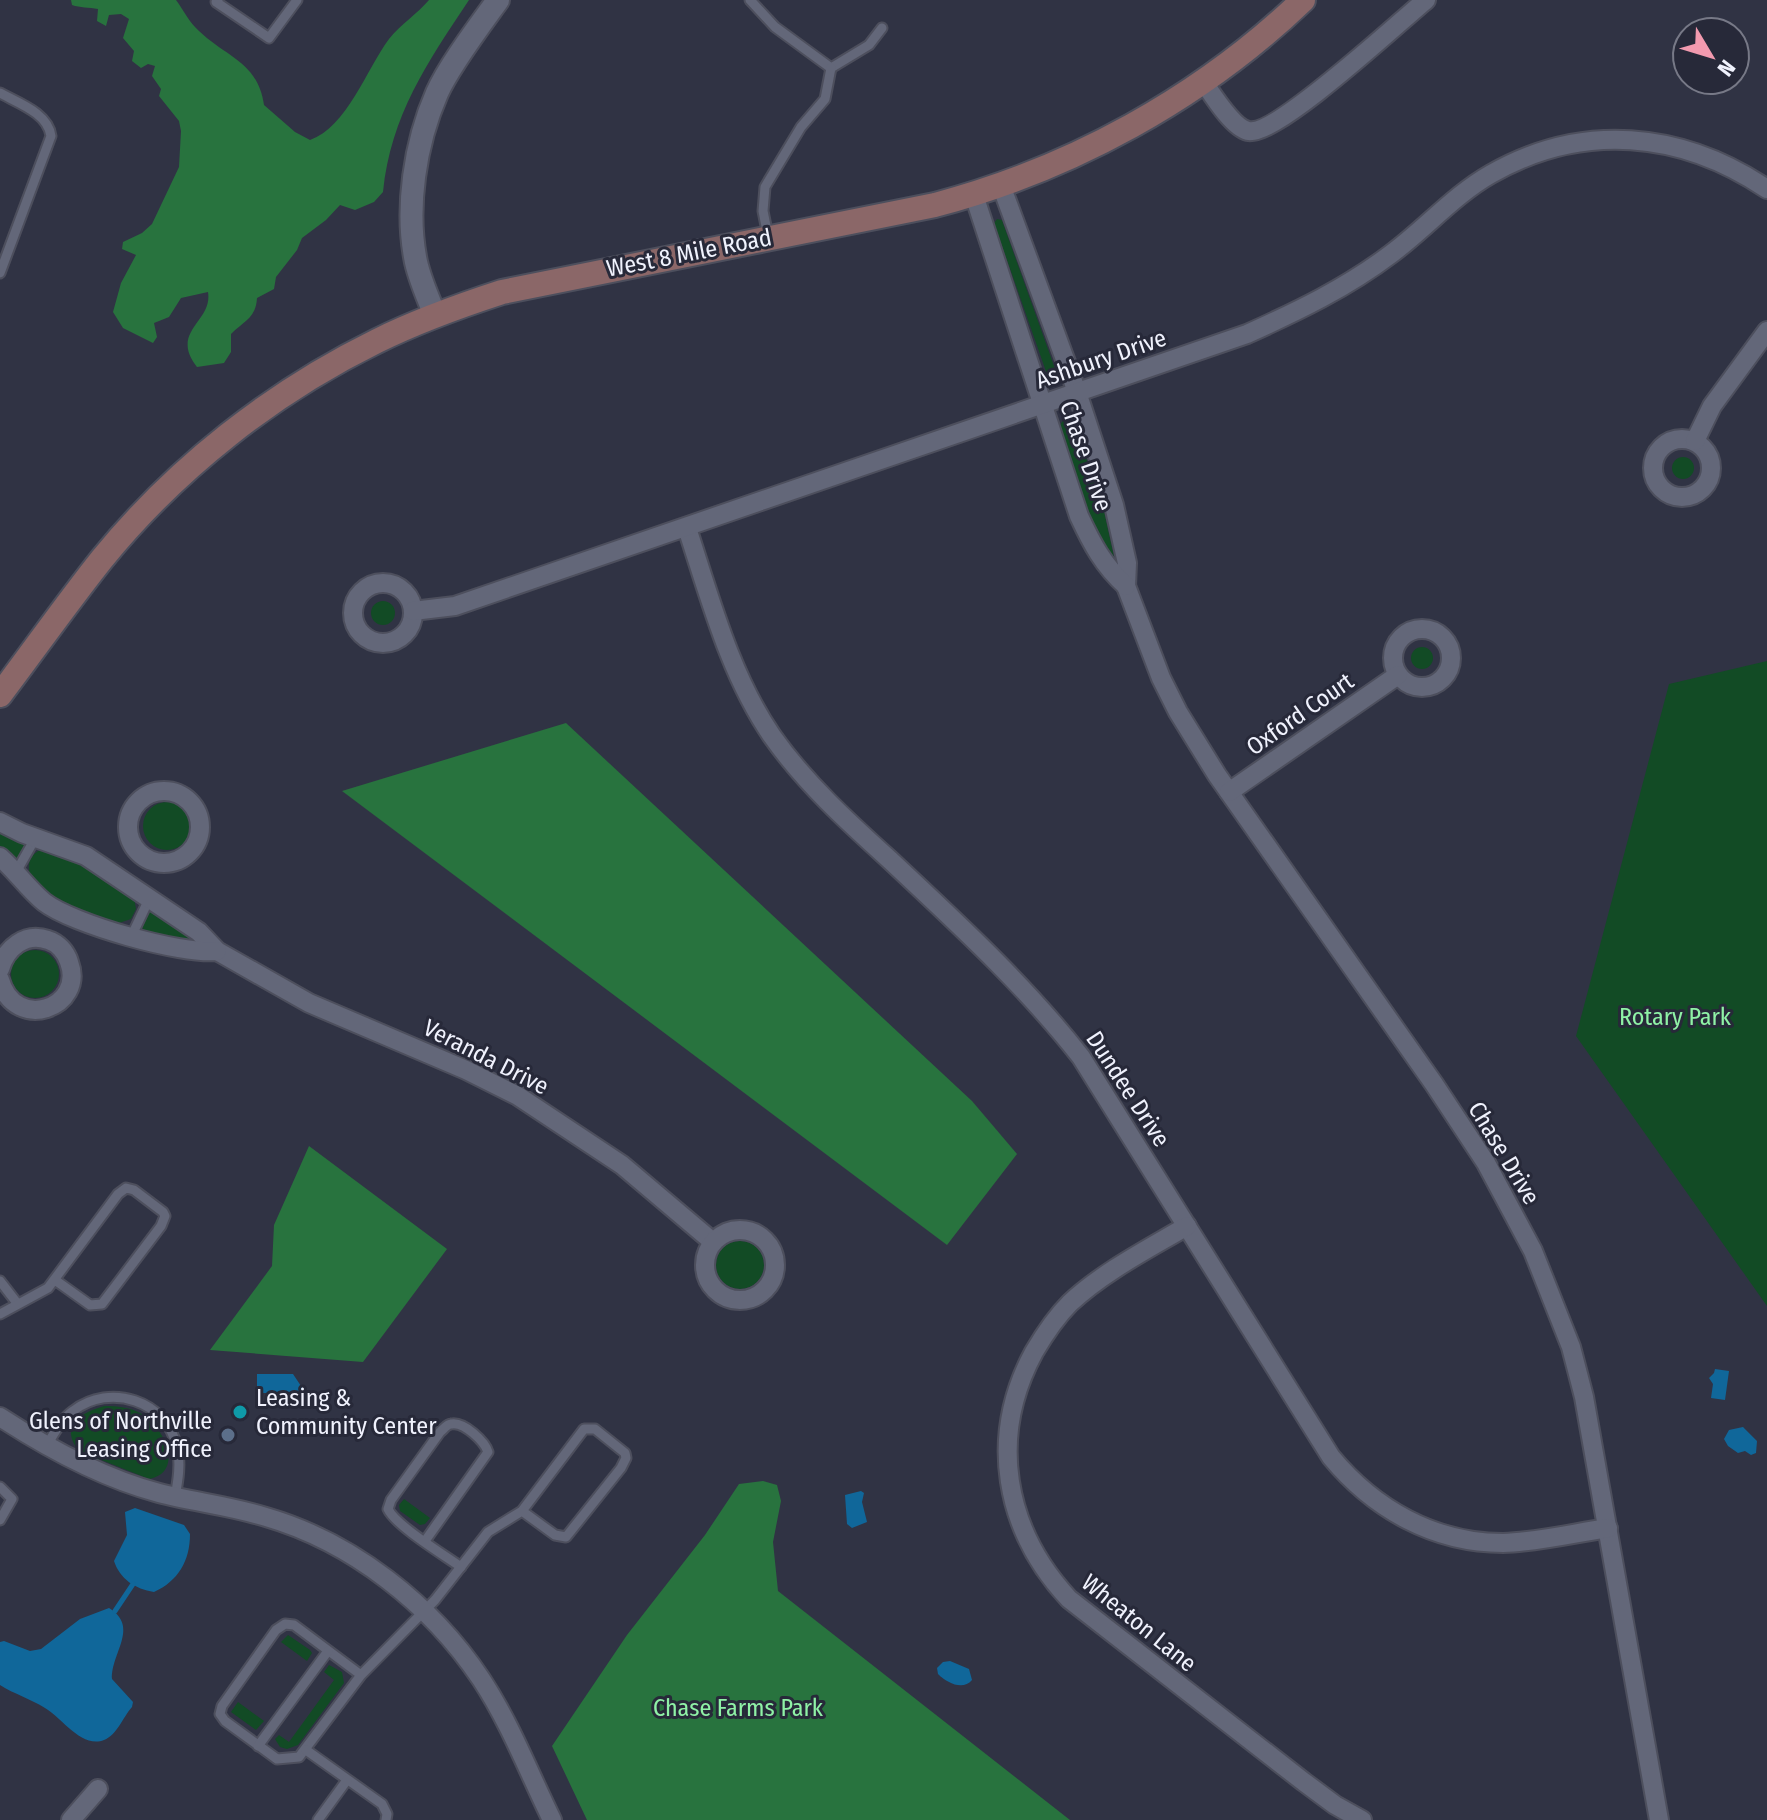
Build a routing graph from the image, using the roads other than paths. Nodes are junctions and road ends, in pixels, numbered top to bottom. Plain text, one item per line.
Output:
1 (218, 0) edge
2 (297, 0) edge
3 (498, 0) edge
4 (750, 0) edge
5 (1303, 0) edge
6 (1426, 0) edge
7 (882, 28) dead end
8 (831, 68) junction
9 (1203, 81) junction
10 (1, 97) edge
11 (1001, 185) junction
12 (1767, 189) edge
13 (974, 195) junction
14 (768, 236) junction
15 (0, 273) edge
16 (435, 315) junction
17 (1767, 331) edge
18 (1077, 392) junction
19 (1043, 405) junction
20 (1695, 441) dead end
21 (687, 528) junction
22 (1126, 586) junction
23 (413, 611) dead end
24 (1398, 675) dead end
25 (0, 695) edge
26 (1229, 792) junction
27 (0, 822) edge
28 (36, 837) junction
29 (0, 857) edge
30 (147, 859) junction
31 (16, 873) junction
32 (130, 884) junction
33 (150, 897) junction
34 (66, 916) junction
35 (132, 935) junction
36 (52, 942) junction
37 (217, 951) junction
38 (0, 969) edge
39 (0, 980) edge
40 (1187, 1226) junction
41 (713, 1242) dead end
42 (55, 1280) junction
43 (0, 1281) edge
44 (17, 1303) junction
45 (0, 1314) edge
46 (0, 1417) edge
47 (47, 1446) junction
48 (0, 1487) edge
49 (175, 1497) junction
50 (522, 1511) junction
51 (0, 1520) edge
52 (1608, 1528) junction
53 (425, 1541) junction
54 (461, 1567) junction
55 (423, 1611) junction
56 (328, 1651) junction
57 (361, 1675) junction
58 (258, 1746) junction
59 (306, 1750) junction
60 (347, 1780) junction
61 (98, 1789) dead end
62 (71, 1820) edge
63 (318, 1820) edge
64 (386, 1820) edge
65 (552, 1820) edge
66 (1362, 1820) edge
67 (1659, 1820) edge

1 - 2 lane
3 - 16 street
4 - 8 lane
5 - 9 main road, West 8 Mile Road
6 - 9 street
7 - 8 lane
8 - 14 lane
9 - 11 main road, West 8 Mile Road
10 - 15 lane
11 - 13 main road, West 8 Mile Road
11 - 18 street, Chase Drive
12 - 18 street, Ashbury Drive
13 - 14 main road, West 8 Mile Road
13 - 19 street, Chase Drive
14 - 16 main road, West 8 Mile Road
16 - 25 main road, West 8 Mile Road
17 - 20 street
18 - 19 street, Ashbury Drive
18 - 22 street, Chase Drive
19 - 21 street, Ashbury Drive
19 - 22 street, Chase Drive
21 - 23 street, Ashbury Drive
21 - 40 street, Dundee Drive
22 - 26 street, Chase Drive
24 - 26 street, Oxford Court
26 - 52 street, Chase Drive
27 - 28 street, Veranda Drive
28 - 31 lane
28 - 32 street, Veranda Drive
29 - 31 street, Veranda Drive
30 - 30 street
30 - 32 street
31 - 34 street, Veranda Drive
32 - 33 street, Veranda Drive
33 - 35 lane
33 - 37 street, Veranda Drive
34 - 35 street, Veranda Drive
34 - 36 street
35 - 37 street, Veranda Drive
36 - 38 street
36 - 39 street
37 - 41 street, Veranda Drive
40 - 52 street, Dundee Drive
40 - 66 street, Wheaton Lane
42 - 42 lane
42 - 44 lane
43 - 44 lane
44 - 45 lane
46 - 47 street
47 - 49 street
47 - 49 lane
48 - 51 lane
49 - 55 street
50 - 50 lane
50 - 54 lane
52 - 67 street, Chase Drive
53 - 53 lane
53 - 54 lane
54 - 55 lane
55 - 57 lane
55 - 65 street
56 - 57 lane
56 - 58 lane
56 - 58 lane
57 - 59 lane
58 - 59 lane
59 - 60 lane
60 - 63 lane
60 - 64 lane
61 - 62 street

